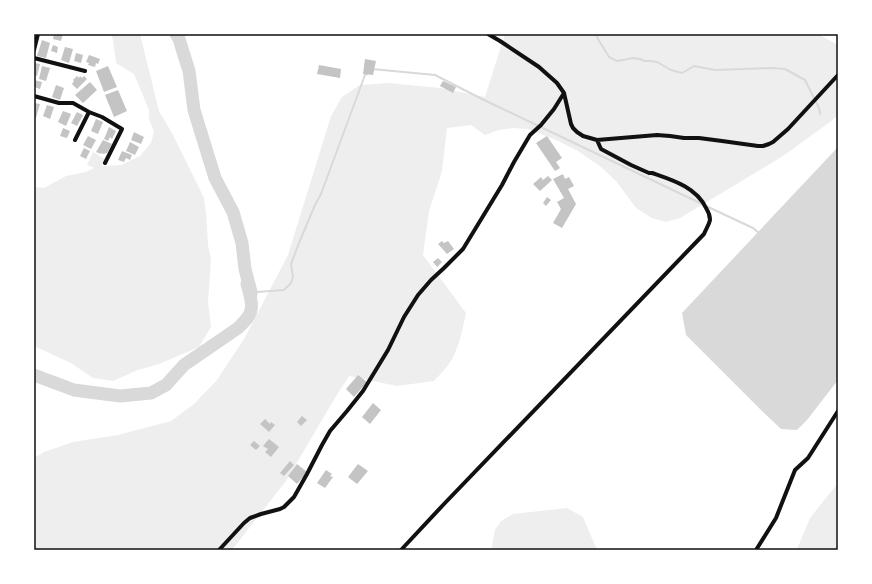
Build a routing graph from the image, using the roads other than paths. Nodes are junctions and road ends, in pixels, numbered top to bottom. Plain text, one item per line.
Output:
1 (38, 34) edge
2 (488, 34) edge
3 (34, 50) edge
4 (34, 58) edge
5 (85, 71) dead end
6 (838, 75) edge
7 (564, 94) junction
8 (34, 96) edge
9 (89, 112) junction
10 (75, 140) dead end
11 (597, 140) junction
12 (105, 163) dead end
13 (838, 411) edge
14 (219, 550) edge
15 (401, 550) edge
16 (756, 550) edge

1 - 3 street
2 - 7 street
4 - 5 street
6 - 11 street
7 - 11 street
7 - 14 street
8 - 9 street
9 - 10 street
9 - 12 street
11 - 15 street
13 - 16 street

